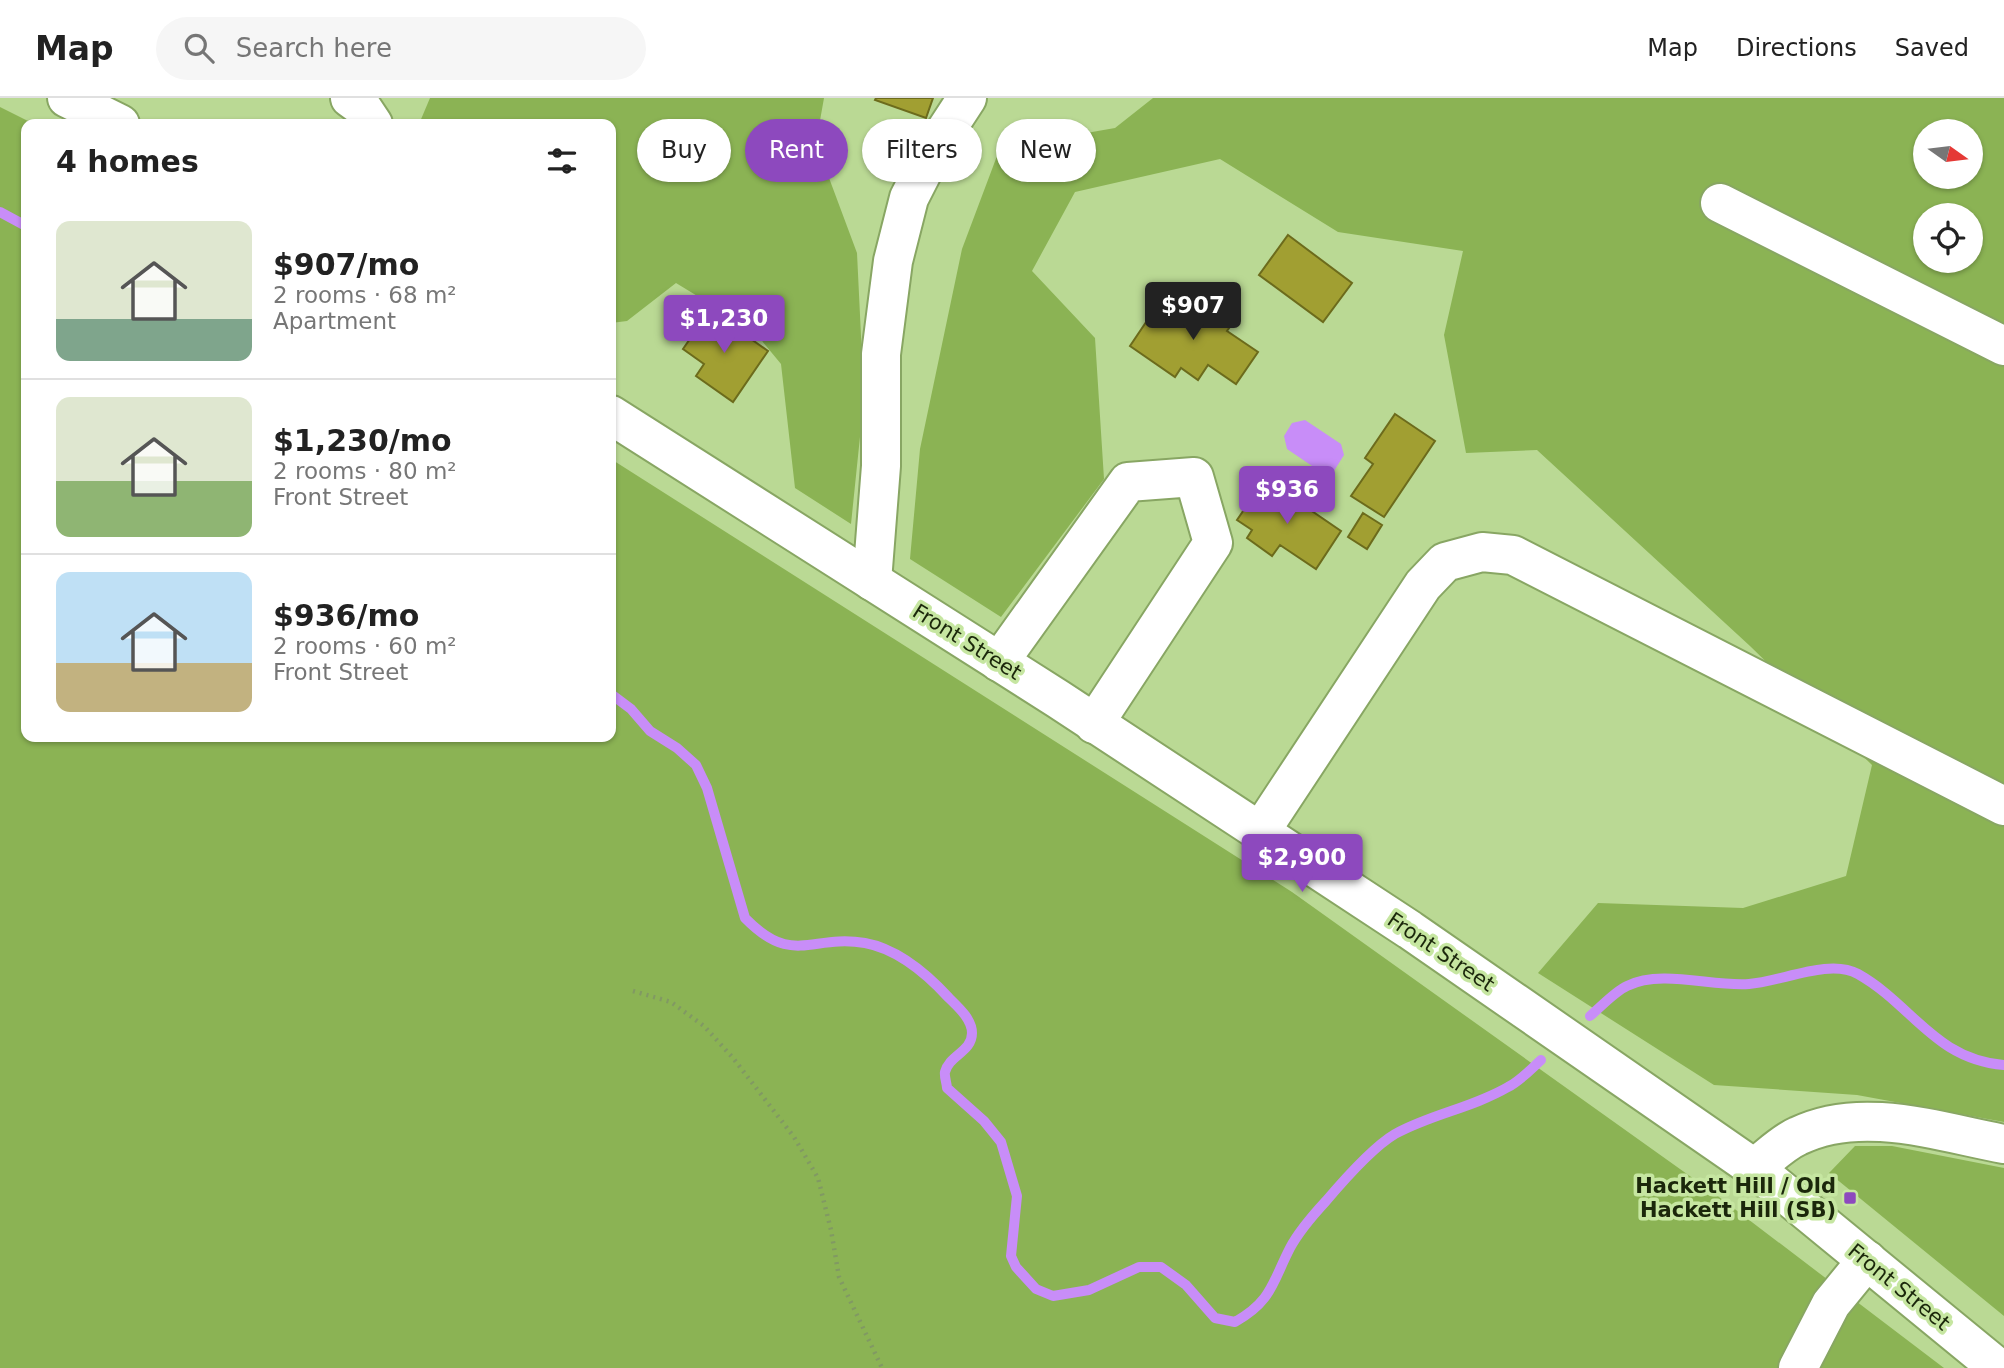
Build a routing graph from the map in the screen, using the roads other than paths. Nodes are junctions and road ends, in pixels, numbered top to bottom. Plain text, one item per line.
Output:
1 (66, 98) edge
2 (350, 98) edge
3 (967, 98) edge
4 (110, 119) edge
5 (370, 119) edge
6 (1720, 203) dead end
7 (2004, 346) edge
8 (616, 418) edge
9 (872, 581) junction
10 (999, 662) junction
11 (1094, 723) junction
12 (2004, 806) edge
13 (1260, 832) junction
14 (2004, 1144) edge
15 (1754, 1168) junction
16 (1867, 1260) junction
17 (1798, 1368) edge
18 (1998, 1368) edge

1 - 4 main road
2 - 5 main road
3 - 9 main road
6 - 7 main road
8 - 9 main road, Front Street
9 - 10 main road, Front Street
10 - 11 main road, Front Street
10 - 11 main road
11 - 13 main road, Front Street
12 - 13 main road
13 - 15 main road, Front Street
14 - 15 main road
15 - 16 main road, Front Street
16 - 17 main road
16 - 18 main road, Front Street

